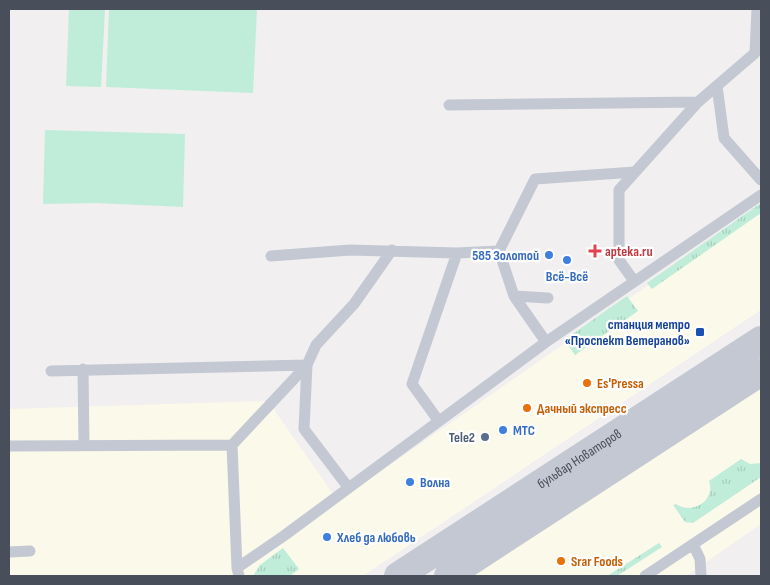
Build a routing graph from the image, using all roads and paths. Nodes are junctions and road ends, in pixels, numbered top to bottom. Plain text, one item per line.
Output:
1 (757, 9) edge
2 (717, 86) junction
3 (698, 102) junction
4 (449, 105) dead end
5 (635, 172) junction
6 (761, 180) edge
7 (761, 195) edge
8 (392, 250) junction
9 (499, 251) junction
10 (457, 253) junction
11 (272, 256) dead end
12 (634, 281) junction
13 (514, 296) junction
14 (548, 298) dead end
15 (761, 340) edge
16 (546, 342) junction
17 (307, 365) junction
18 (84, 369) junction
19 (51, 370) dead end
20 (761, 372) edge
21 (438, 420) junction
22 (84, 445) junction
23 (232, 445) junction
24 (9, 446) edge
25 (348, 487) junction
26 (761, 499) edge
27 (693, 544) junction
28 (30, 551) dead end
29 (9, 552) edge
30 (238, 572) edge
31 (398, 576) edge
32 (448, 576) edge
33 (645, 576) edge
34 (701, 576) edge

1 - 2 lane
2 - 3 lane
2 - 6 lane
3 - 4 lane
3 - 5 lane
5 - 9 lane
5 - 12 lane
7 - 12 lane
8 - 10 lane
8 - 11 lane
8 - 17 lane
9 - 10 lane
9 - 13 lane
10 - 21 lane
12 - 16 lane
13 - 14 lane
13 - 16 lane
15 - 31 street, бульвар Новаторов
16 - 21 lane
17 - 18 lane
17 - 23 lane
17 - 25 lane
18 - 19 lane
18 - 22 lane
20 - 32 street, бульвар Новаторов
21 - 25 lane
22 - 23 lane
22 - 24 lane
23 - 30 lane
25 - 30 lane
26 - 27 lane
27 - 33 lane
27 - 34 lane
28 - 29 lane

